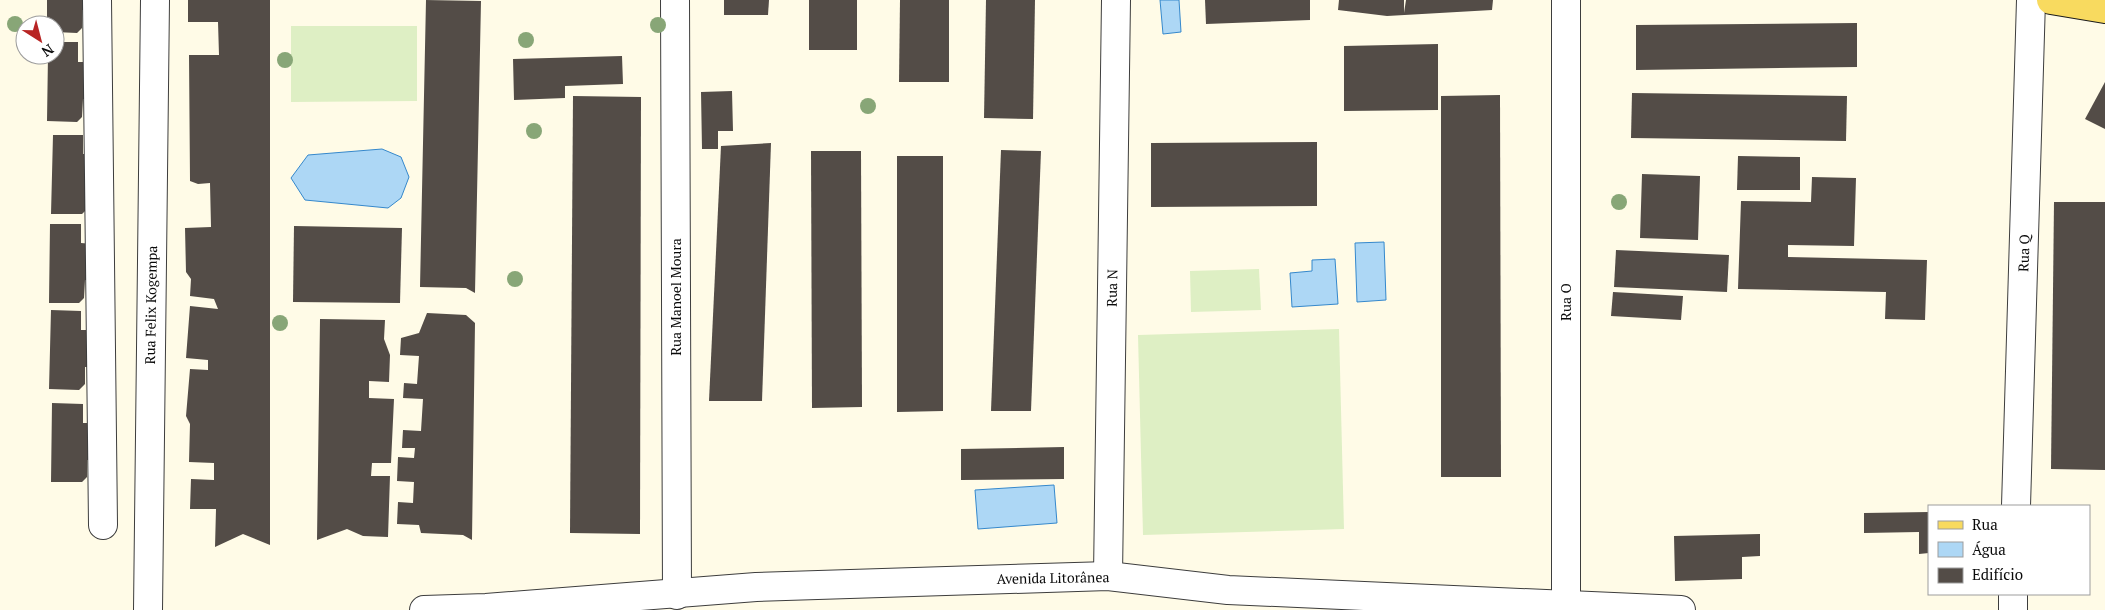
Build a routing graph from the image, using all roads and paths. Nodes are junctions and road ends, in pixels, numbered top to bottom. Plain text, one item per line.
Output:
1 (97, 0) edge
2 (155, 0) edge
3 (675, 0) edge
4 (1116, 0) edge
5 (1566, 0) edge
6 (2031, 0) edge
7 (2051, 0) edge
8 (2105, 10) edge
9 (2016, 505) edge
10 (103, 525) dead end
11 (1108, 576) junction
12 (677, 594) junction
13 (2013, 595) edge
14 (1566, 604) junction
15 (148, 610) edge
16 (424, 610) edge
17 (1681, 610) edge
18 (2013, 610) edge

1 - 10 street
2 - 15 street, Rua Felix Kogempa
3 - 12 street, Rua Manoel Moura
4 - 11 street, Rua N
5 - 14 street, Rua O
6 - 9 street, Rua Q
7 - 8 main road
11 - 12 street, Avenida Litorânea
11 - 14 street, Avenida Litorânea
12 - 16 street, Avenida Litorânea
13 - 18 street
14 - 17 street, Avenida Litorânea

